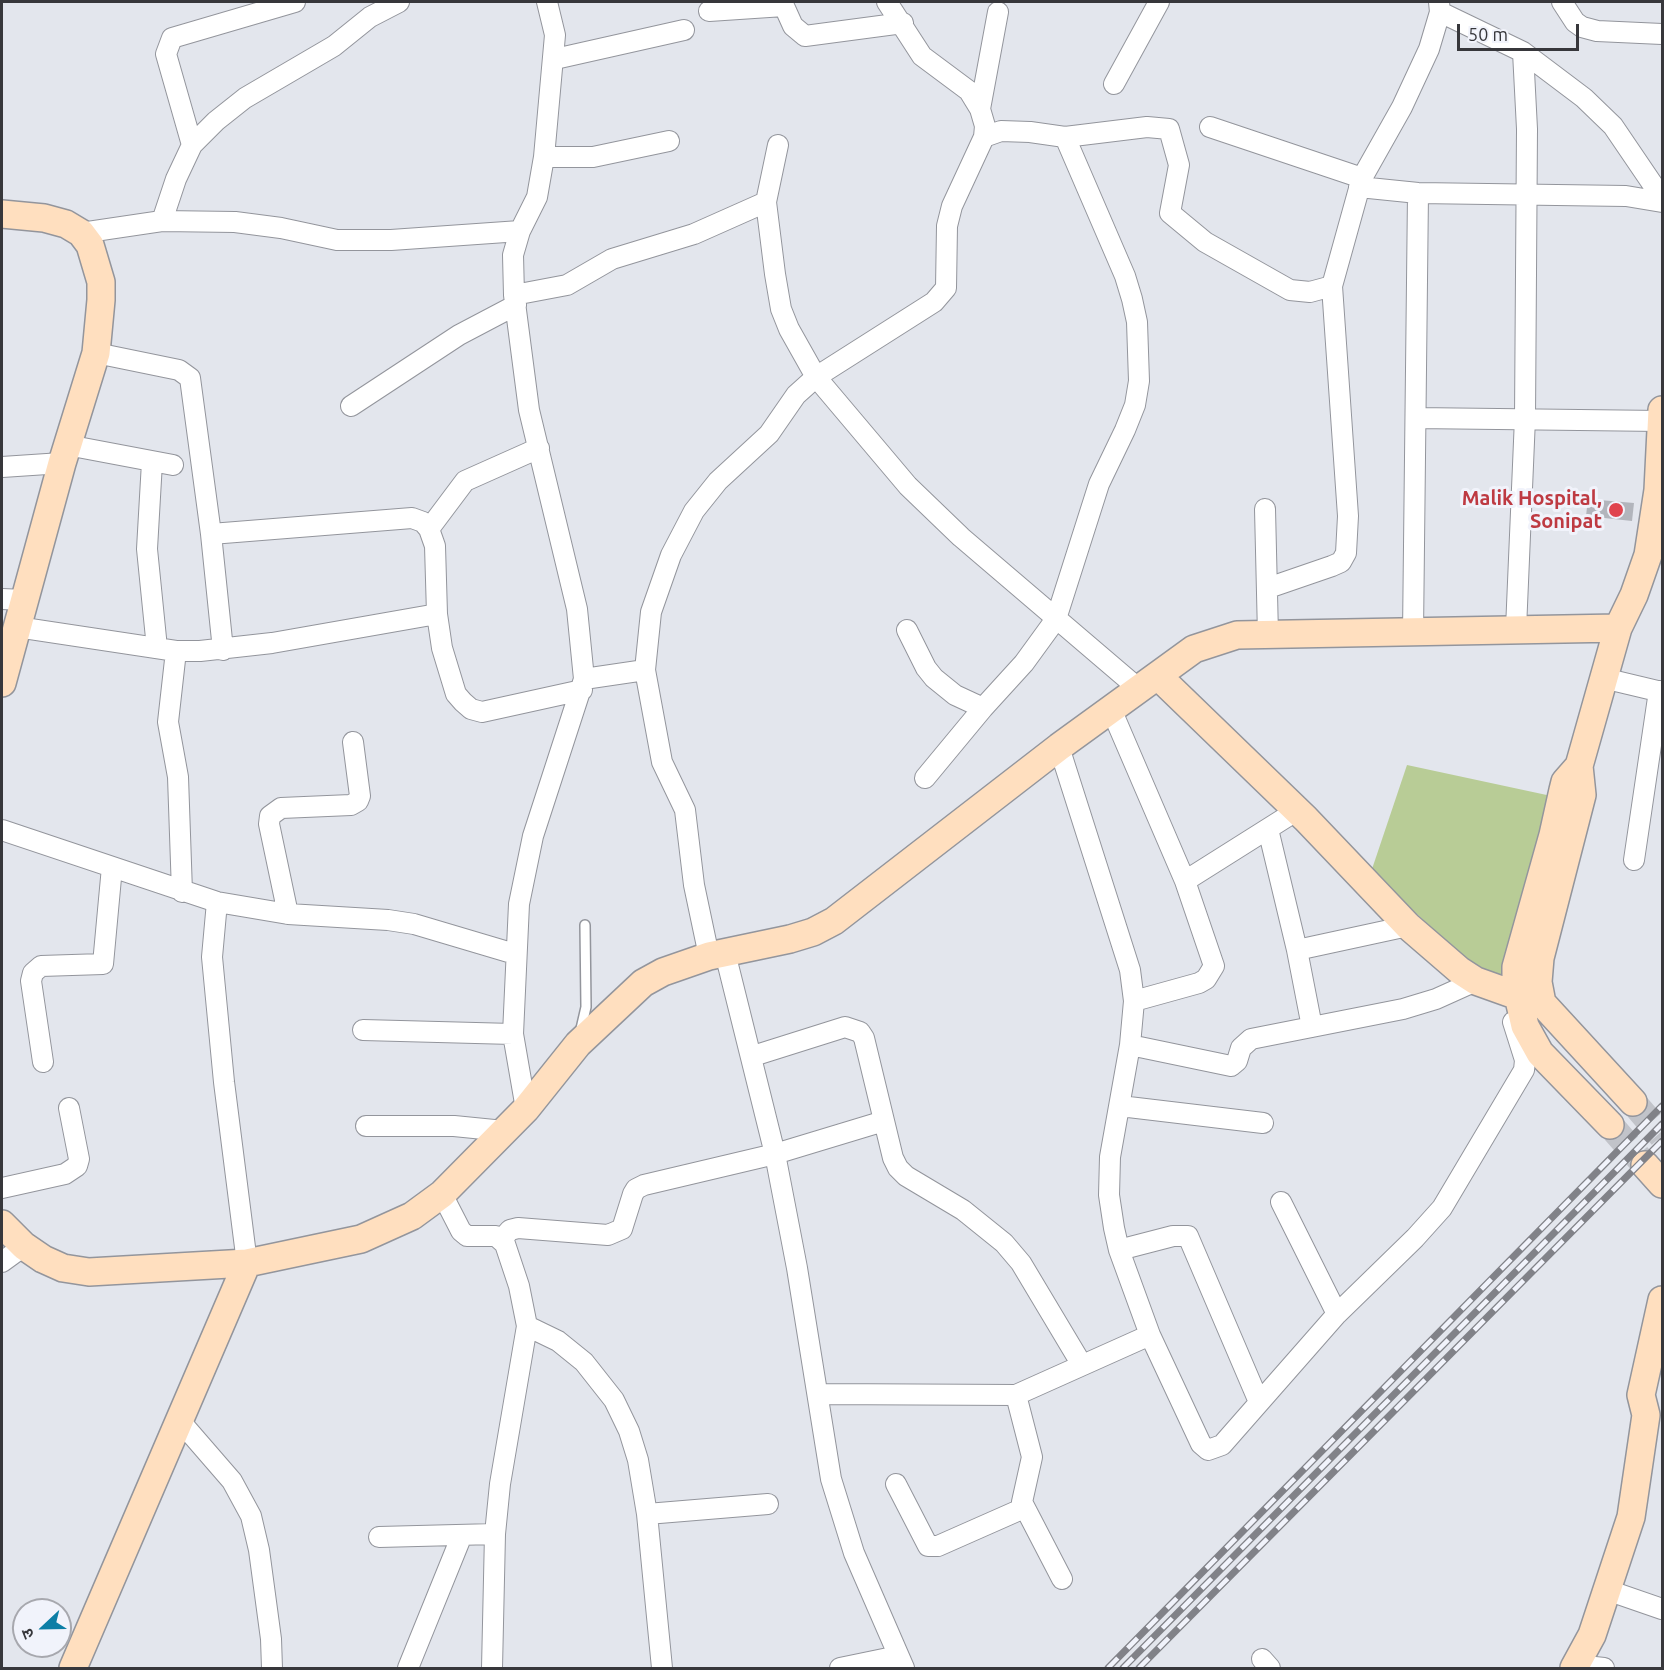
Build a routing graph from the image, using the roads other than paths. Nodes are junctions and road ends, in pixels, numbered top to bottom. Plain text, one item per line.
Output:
1 (295, 2) edge
2 (399, 2) edge
3 (547, 2) edge
4 (887, 2) edge
5 (1159, 2) edge
6 (1562, 2) edge
7 (1439, 7) edge
8 (367, 9) edge
9 (709, 11) dead end
10 (998, 12) dead end
11 (903, 23) junction
12 (684, 30) dead end
13 (1662, 34) edge
14 (1523, 52) junction
15 (555, 59) junction
16 (1114, 84) dead end
17 (980, 109) junction
18 (1210, 127) dead end
19 (984, 137) junction
20 (1065, 137) junction
21 (669, 141) dead end
22 (192, 145) junction
23 (778, 145) dead end
24 (544, 157) junction
25 (1360, 182) junction
26 (1418, 193) junction
27 (1527, 195) junction
28 (1662, 198) edge
29 (766, 202) junction
30 (1662, 202) edge
31 (2, 214) edge
32 (162, 221) junction
33 (519, 231) junction
34 (81, 233) junction
35 (1332, 286) junction
36 (515, 300) junction
37 (96, 352) junction
38 (816, 377) junction
39 (351, 406) dead end
40 (1662, 415) edge
41 (1416, 418) junction
42 (1525, 418) junction
43 (539, 448) junction
44 (65, 454) junction
45 (152, 462) junction
46 (173, 465) dead end
47 (2, 467) edge
48 (1265, 509) dead end
49 (429, 529) junction
50 (211, 534) junction
51 (1655, 556) edge
52 (1268, 588) junction
53 (13, 599) edge
54 (437, 614) junction
55 (1056, 619) junction
56 (18, 627) junction
57 (1618, 628) junction
58 (1516, 629) junction
59 (907, 630) dead end
60 (1413, 633) junction
61 (1268, 634) junction
62 (166, 649) junction
63 (223, 650) junction
64 (645, 670) junction
65 (1603, 678) junction
66 (2, 683) edge
67 (1148, 683) junction
68 (583, 684) junction
69 (1661, 691) edge
70 (983, 708) junction
71 (1111, 709) junction
72 (353, 742) dead end
73 (1059, 747) junction
74 (1579, 766) junction
75 (925, 778) dead end
76 (1296, 811) junction
77 (1268, 829) junction
78 (2, 830) edge
79 (1634, 860) dead end
80 (112, 867) junction
81 (1185, 881) junction
82 (182, 892) junction
83 (217, 902) junction
84 (288, 914) junction
85 (585, 925) dead end
86 (1408, 926) junction
87 (1298, 950) junction
88 (515, 954) junction
89 (717, 954) junction
90 (1476, 981) junction
91 (1510, 994) junction
92 (1134, 1001) junction
93 (1312, 1027) junction
94 (363, 1030) dead end
95 (513, 1034) junction
96 (578, 1044) junction
97 (1130, 1045) junction
98 (753, 1056) junction
99 (43, 1062) dead end
100 (1633, 1102) tunnel mouth
101 (1120, 1106) junction
102 (69, 1108) dead end
103 (526, 1108) junction
104 (884, 1121) junction
105 (1263, 1123) dead end
106 (1610, 1125) tunnel mouth
107 (366, 1126) dead end
108 (504, 1131) junction
109 (774, 1154) junction
110 (2, 1188) edge
111 (442, 1194) junction
112 (1281, 1202) dead end
113 (2, 1224) edge
114 (502, 1239) junction
115 (24, 1246) junction
116 (1119, 1250) junction
117 (2, 1262) edge
118 (246, 1263) junction
119 (1662, 1300) edge
120 (1336, 1314) junction
121 (527, 1326) junction
122 (1150, 1335) junction
123 (1082, 1365) junction
124 (1662, 1380) edge
125 (818, 1394) junction
126 (1016, 1395) junction
127 (1259, 1402) junction
128 (1646, 1415) junction
129 (180, 1421) junction
130 (896, 1484) dead end
131 (768, 1504) dead end
132 (1024, 1508) junction
133 (647, 1514) junction
134 (495, 1534) junction
135 (462, 1535) junction
136 (379, 1537) dead end
137 (1062, 1579) dead end
138 (1607, 1590) junction
139 (1662, 1609) edge
140 (901, 1662) edge
141 (1575, 1667) edge
142 (74, 1668) edge
143 (272, 1668) edge
144 (408, 1668) edge
145 (492, 1668) edge
146 (662, 1668) edge
147 (840, 1668) edge
148 (1604, 1668) edge

1 - 22 street
2 - 8 street
3 - 15 street
4 - 11 street
5 - 16 street
6 - 13 street
7 - 14 street
7 - 25 street
8 - 22 street
9 - 11 street
10 - 17 street
11 - 17 street
12 - 15 street
14 - 27 street
14 - 28 street
15 - 24 street
17 - 19 street
18 - 25 street
19 - 20 street
19 - 38 street
20 - 35 street
20 - 55 street
21 - 24 street
22 - 32 street
23 - 29 street
24 - 33 street
25 - 26 street
25 - 35 street
26 - 27 street
26 - 41 street
27 - 30 street
27 - 42 street
29 - 36 street
29 - 38 street
31 - 34 street
32 - 33 street
32 - 34 street
33 - 36 street
34 - 37 street
35 - 52 street
36 - 39 street
36 - 43 street
37 - 44 street
37 - 50 street
38 - 55 street
38 - 64 street
40 - 42 street
40 - 51 street
41 - 42 street
41 - 60 street
42 - 58 street
43 - 49 street
43 - 68 street
44 - 45 street
44 - 47 street
44 - 53 street
45 - 46 street
45 - 62 street
48 - 52 street
49 - 50 street
49 - 54 street
50 - 63 street
51 - 57 street
52 - 61 street
53 - 56 street
54 - 63 street
54 - 68 street
55 - 67 street
55 - 70 street
56 - 62 street
56 - 66 street
57 - 58 street
57 - 65 street
58 - 60 street
59 - 70 street
60 - 61 street
61 - 67 street
62 - 63 street
62 - 82 street
64 - 68 street
64 - 89 street
65 - 69 street
65 - 74 street
67 - 71 street
67 - 76 street
68 - 88 street
69 - 79 street
70 - 75 street
71 - 73 street
71 - 81 street
72 - 84 street
73 - 89 street
73 - 92 street
74 - 91 street
74 - 100 street
76 - 77 street
76 - 86 street
77 - 81 street
77 - 87 street
78 - 80 street
80 - 82 street
80 - 99 street
81 - 92 street
82 - 83 street
83 - 84 street
83 - 118 street
84 - 88 street
85 - 96 lane
86 - 87 street
86 - 90 street
87 - 93 street
88 - 95 street
89 - 96 street
89 - 98 street
90 - 91 street
90 - 93 street
91 - 106 street
91 - 120 street
92 - 97 street
93 - 97 street
94 - 95 street
95 - 103 street
96 - 103 street
97 - 101 street
98 - 104 street
98 - 109 street
101 - 105 street
101 - 116 street
102 - 110 street
103 - 108 street
104 - 109 street
104 - 123 street
107 - 108 street
108 - 111 street
109 - 114 street
109 - 125 street
111 - 114 street
111 - 118 street
112 - 120 street
113 - 115 street
114 - 121 street
115 - 117 street
115 - 118 street
116 - 122 street
116 - 127 street
118 - 129 street
119 - 128 street
120 - 127 street
121 - 133 street
121 - 134 street
122 - 123 street
122 - 127 street
123 - 126 street
124 - 128 street
125 - 126 street
125 - 140 street
126 - 132 street
128 - 138 street
129 - 142 street
129 - 143 street
130 - 132 street
131 - 133 street
132 - 137 street
133 - 146 street
134 - 135 street
134 - 145 street
135 - 136 street
135 - 144 street
138 - 139 street
138 - 141 street
140 - 147 street
141 - 148 street

